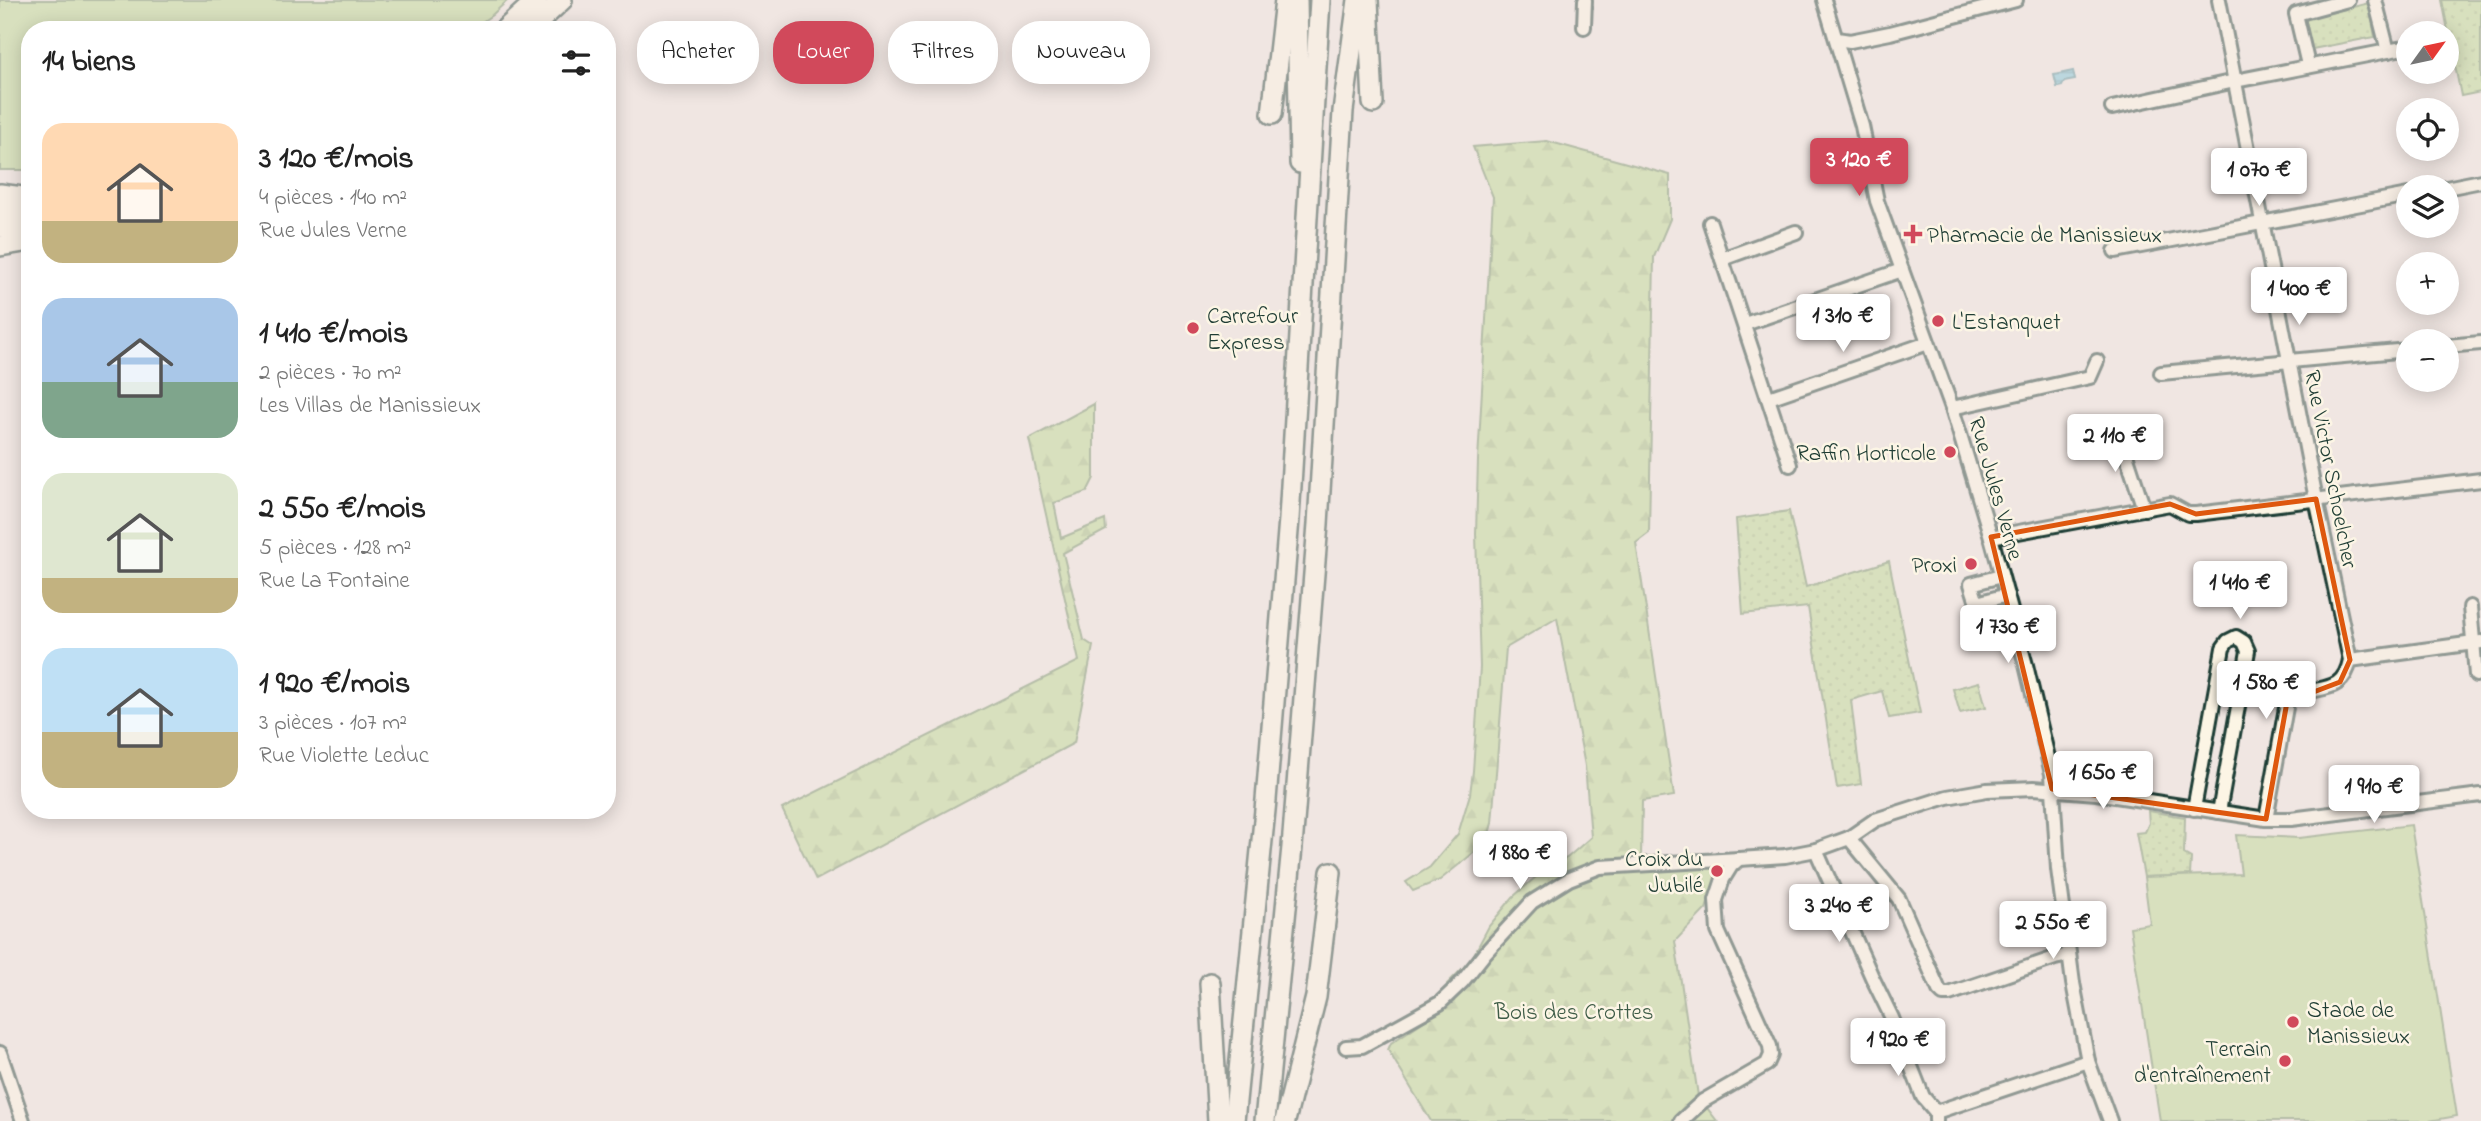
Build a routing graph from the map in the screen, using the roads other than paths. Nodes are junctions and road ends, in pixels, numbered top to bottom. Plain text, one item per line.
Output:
1 (537, 0) edge
2 (562, 0) edge
3 (1285, 0) edge
4 (1297, 0) edge
5 (1320, 0) edge
6 (1345, 0) edge
7 (1358, 0) edge
8 (1368, 0) edge
9 (1585, 0) edge
10 (1824, 0) edge
11 (2015, 0) edge
12 (2219, 0) edge
13 (2348, 0) edge
14 (2375, 0) edge
15 (514, 21) edge
16 (540, 21) edge
17 (1584, 27) dead end
18 (1837, 39) junction
19 (2396, 49) edge
20 (2388, 51) junction
21 (2308, 65) junction
22 (2235, 80) junction
23 (1373, 103) dead end
24 (2112, 108) dead end
25 (1343, 111) junction
26 (1272, 114) dead end
27 (2481, 181) edge
28 (2459, 185) edge
29 (0, 194) edge
30 (21, 197) edge
31 (2396, 197) edge
32 (21, 209) edge
33 (0, 210) edge
34 (1710, 223) dead end
35 (2262, 225) junction
36 (21, 226) edge
37 (0, 227) edge
38 (1796, 232) dead end
39 (21, 242) edge
40 (0, 246) edge
41 (2115, 251) dead end
42 (1722, 259) junction
43 (1902, 270) junction
44 (1302, 315) junction
45 (1745, 324) junction
46 (1928, 343) junction
47 (2481, 343) edge
48 (2459, 345) edge
49 (2396, 351) edge
50 (2097, 361) dead end
51 (2289, 363) junction
52 (2161, 373) dead end
53 (1769, 398) junction
54 (1952, 408) junction
55 (2096, 430) dead end
56 (1790, 466) dead end
57 (2481, 480) edge
58 (2316, 499) junction
59 (2144, 509) junction
60 (1992, 537) junction
61 (2001, 576) junction
62 (2007, 595) junction
63 (2470, 607) dead end
64 (2477, 642) edge
65 (2350, 660) junction
66 (2476, 675) dead end
67 (2052, 789) junction
68 (2481, 794) edge
69 (2194, 808) junction
70 (2219, 812) junction
71 (2266, 819) junction
72 (1849, 838) junction
73 (1816, 850) junction
74 (1739, 859) junction
75 (1331, 872) dead end
76 (2069, 955) junction
77 (1210, 983) dead end
78 (1346, 1047) dead end
79 (0, 1053) edge
80 (2088, 1061) junction
81 (1936, 1116) edge
82 (23, 1121) edge
83 (1218, 1121) edge
84 (1234, 1121) edge
85 (1265, 1121) edge
86 (1285, 1121) edge
87 (1681, 1121) edge
88 (2110, 1121) edge

1 - 15 highway
2 - 16 highway
3 - 26 highway
4 - 44 highway
5 - 44 highway
6 - 25 highway
7 - 25 highway
8 - 23 highway
9 - 17 street
10 - 18 street, Rue Jules Verne
11 - 18 street
12 - 22 street, Rue Victor Schoelcher
13 - 21 street
14 - 20 street
18 - 43 street, Rue Jules Verne
19 - 20 street
20 - 21 street
21 - 22 street
22 - 24 street
22 - 35 street, Rue Victor Schoelcher
25 - 85 highway
27 - 28 street
29 - 30 highway
31 - 35 street
32 - 33 highway
34 - 42 street
35 - 41 street
35 - 51 street, Rue Victor Schoelcher
36 - 37 highway
38 - 42 street
39 - 40 highway
42 - 45 street
43 - 45 street
43 - 46 street, Rue Jules Verne
44 - 84 highway
45 - 53 street
46 - 53 street
46 - 54 street, Rue Jules Verne
47 - 48 street
49 - 51 street
50 - 54 street
51 - 52 street
51 - 58 street, Rue Victor Schoelcher
53 - 56 street
54 - 60 street, Rue Jules Verne
55 - 59 street
57 - 58 street
58 - 59 street
58 - 65 street, Rue Victor Schoelcher
59 - 60 street
60 - 61 street, Rue Jules Verne
61 - 62 street, Rue Jules Verne
61 - 62 street
62 - 67 street, Rue Jules Verne
63 - 64 street
64 - 65 street
64 - 66 street
65 - 71 street
67 - 69 street
67 - 72 street
67 - 76 street, Rue Jules Verne
68 - 71 street
69 - 70 street
69 - 70 street
70 - 71 street
72 - 73 street
72 - 76 street
73 - 74 street
73 - 81 street
74 - 78 street
74 - 87 street
75 - 86 highway
76 - 80 street, Rue Jules Verne
77 - 83 highway
79 - 82 street
80 - 81 street
80 - 88 street, Rue Jules Verne

